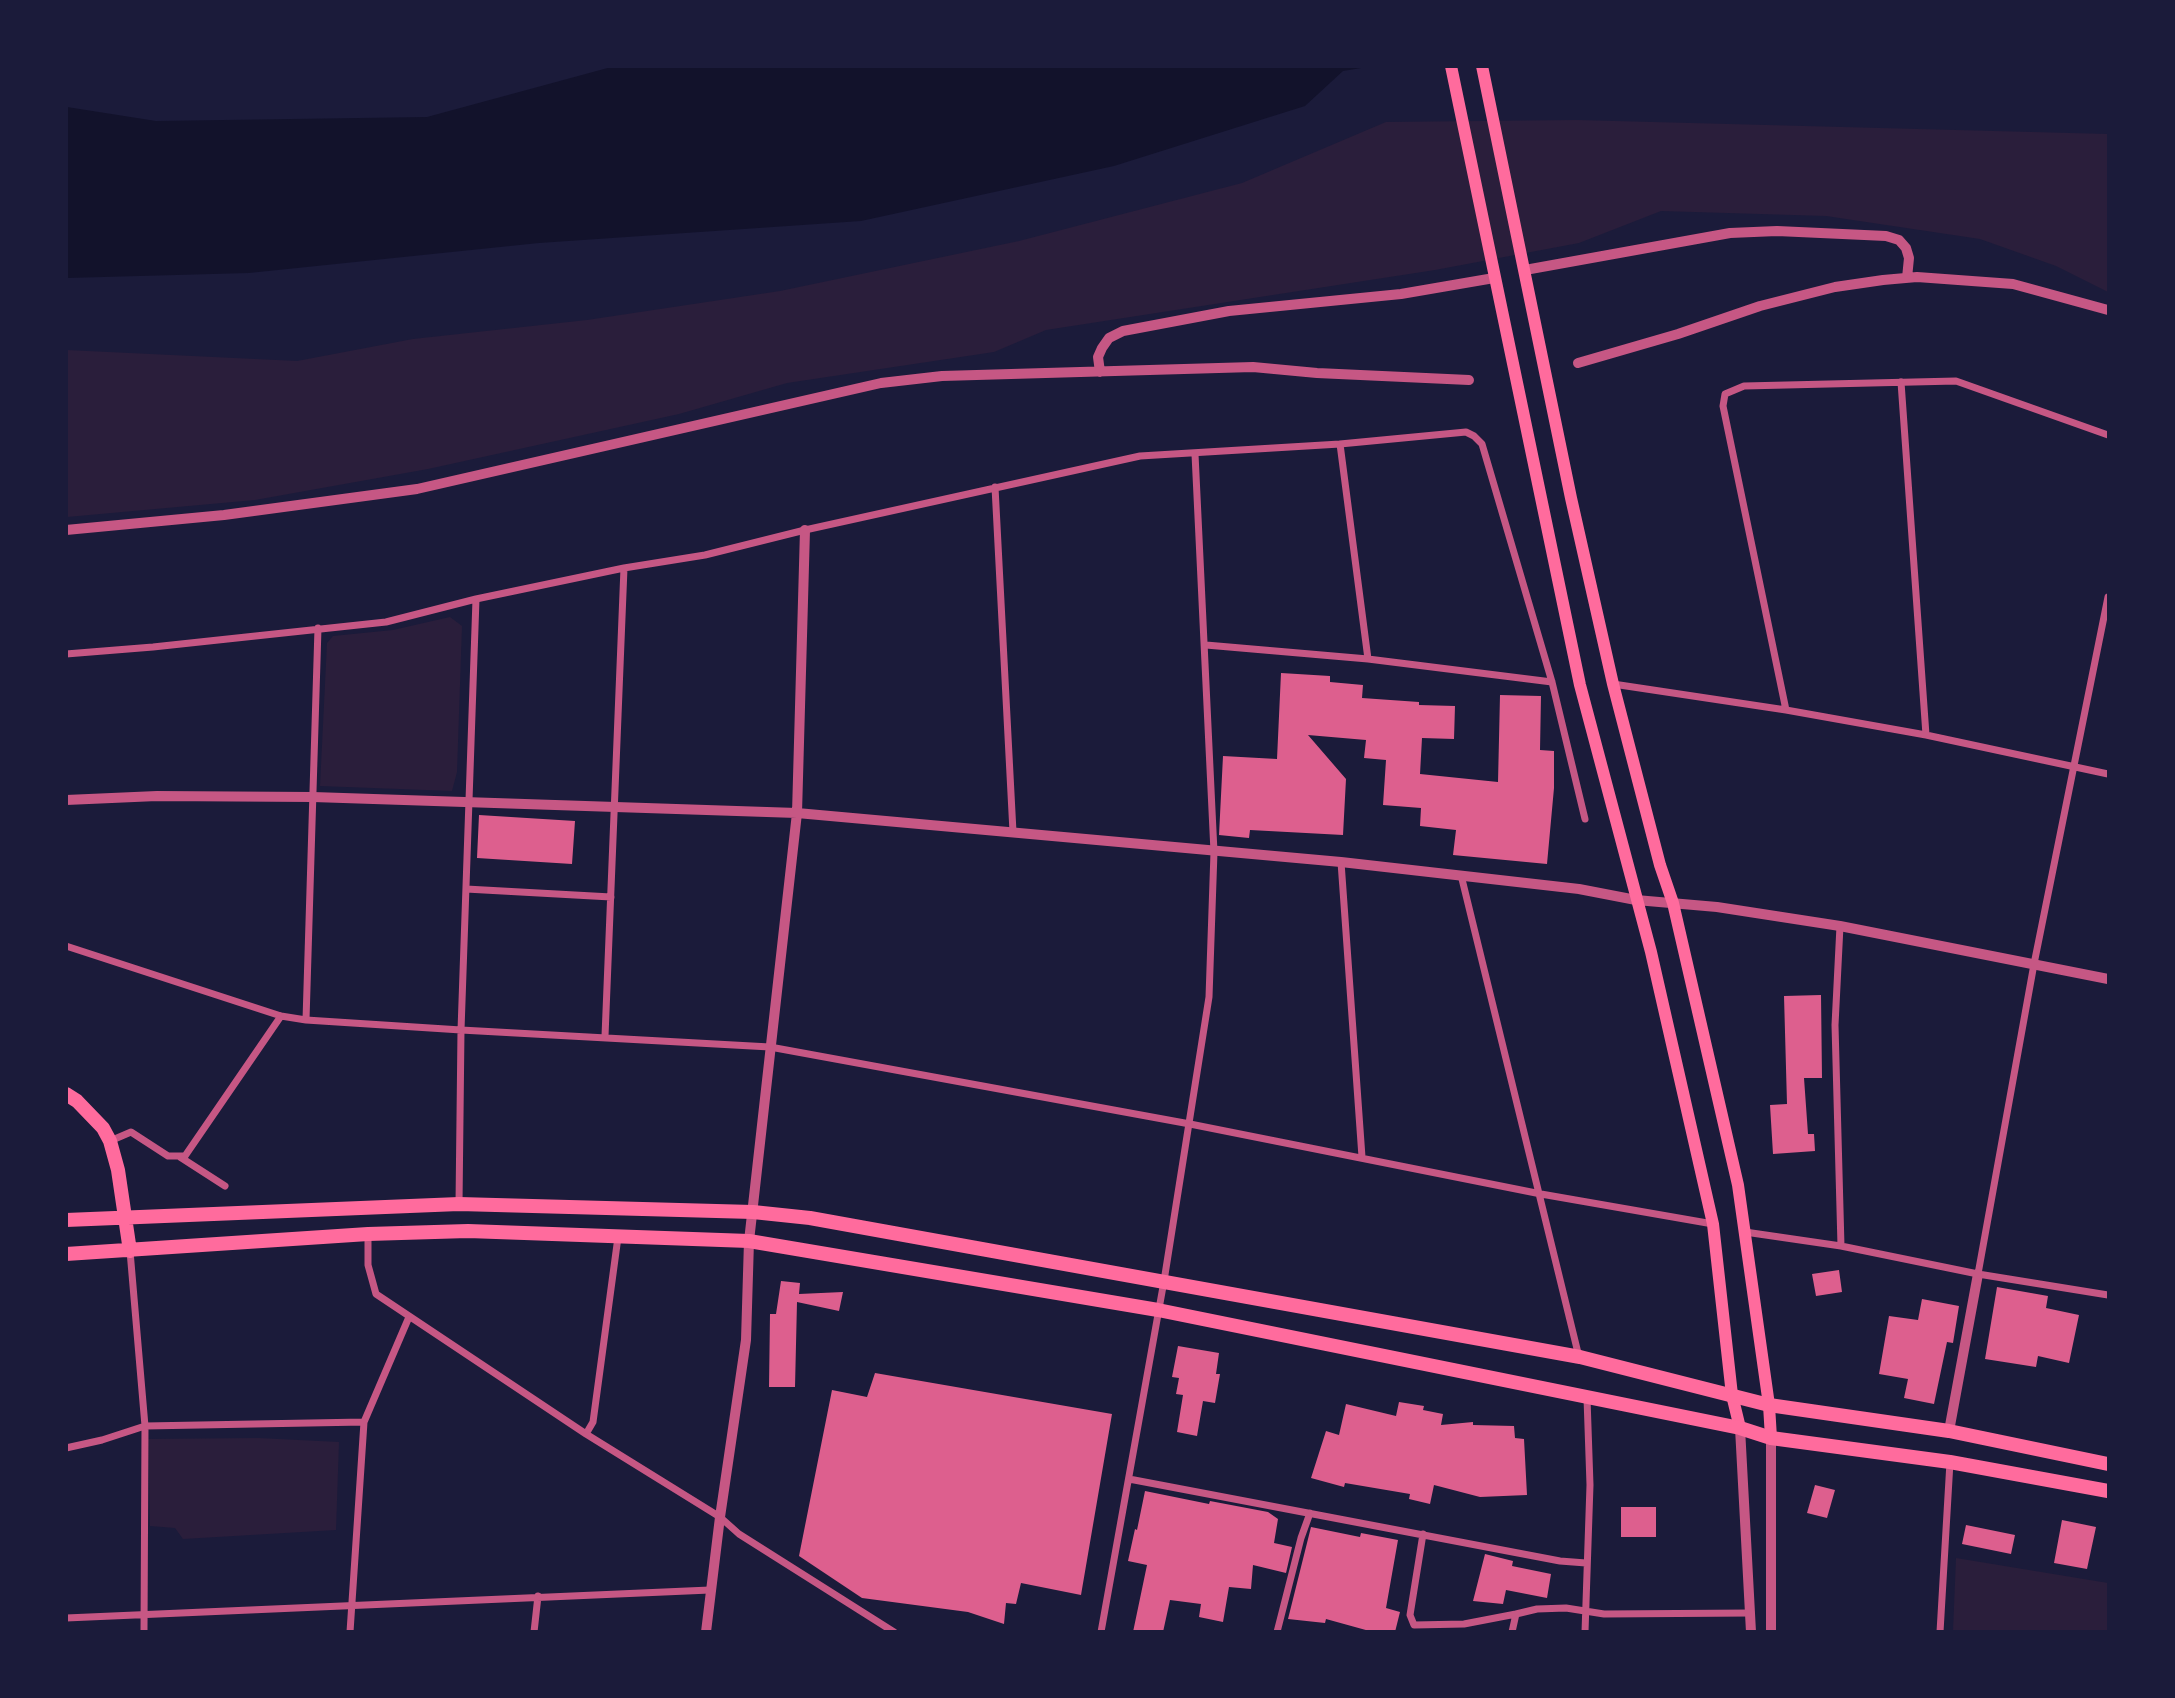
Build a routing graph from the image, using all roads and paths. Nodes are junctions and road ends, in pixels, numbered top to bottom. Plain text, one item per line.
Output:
1 (1451, 66) edge
2 (1482, 66) edge
3 (1525, 270) junction
4 (1494, 278) junction
5 (1907, 278) junction
6 (2109, 310) edge
7 (1578, 363) dead end
8 (1100, 372) junction
9 (1469, 380) dead end
10 (1901, 382) junction
11 (2109, 435) edge
12 (1340, 444) junction
13 (1195, 454) junction
14 (995, 487) junction
15 (66, 530) edge
16 (805, 530) junction
17 (624, 568) junction
18 (2109, 597) edge
19 (476, 599) junction
20 (318, 628) junction
21 (1206, 645) junction
22 (66, 654) edge
23 (1368, 659) junction
24 (1552, 682) junction
25 (1614, 684) junction
26 (1786, 710) junction
27 (1926, 735) junction
28 (2074, 768) junction
29 (2109, 774) edge
30 (313, 797) junction
31 (66, 800) edge
32 (469, 800) junction
33 (615, 805) junction
34 (797, 813) junction
35 (1585, 819) dead end
36 (1013, 832) junction
37 (1214, 852) junction
38 (1341, 862) junction
39 (1461, 875) junction
40 (466, 889) junction
41 (611, 897) junction
42 (1636, 900) junction
43 (1672, 903) junction
44 (1840, 926) junction
45 (66, 946) edge
46 (2034, 964) junction
47 (2109, 979) edge
48 (281, 1016) junction
49 (306, 1020) junction
50 (461, 1030) junction
51 (605, 1036) junction
52 (771, 1047) junction
53 (66, 1094) edge
54 (1189, 1124) junction
55 (110, 1141) junction
56 (180, 1157) junction
57 (1362, 1157) junction
58 (225, 1186) dead end
59 (1541, 1194) junction
60 (458, 1204) junction
61 (753, 1212) junction
62 (126, 1217) junction
63 (66, 1220) edge
64 (1713, 1224) junction
65 (1745, 1232) junction
66 (368, 1234) junction
67 (618, 1237) junction
68 (749, 1241) junction
69 (1840, 1246) junction
70 (130, 1251) junction
71 (66, 1254) edge
72 (1978, 1274) junction
73 (1164, 1281) junction
74 (2109, 1295) edge
75 (1158, 1310) junction
76 (409, 1317) junction
77 (1580, 1357) junction
78 (1732, 1395) junction
79 (1587, 1397) junction
80 (1769, 1405) junction
81 (364, 1422) junction
82 (145, 1426) junction
83 (1740, 1428) junction
84 (1949, 1431) junction
85 (586, 1434) junction
86 (1771, 1438) junction
87 (66, 1448) edge
88 (1950, 1462) junction
89 (2109, 1464) edge
90 (1129, 1479) junction
91 (2109, 1492) edge
92 (1310, 1513) junction
93 (720, 1517) junction
94 (1423, 1534) junction
95 (1586, 1563) junction
96 (710, 1590) junction
97 (538, 1596) junction
98 (351, 1605) junction
99 (1585, 1611) junction
100 (1751, 1613) junction
101 (144, 1614) junction
102 (1516, 1614) junction
103 (66, 1618) edge
104 (144, 1632) edge
105 (350, 1632) edge
106 (534, 1632) edge
107 (706, 1632) edge
108 (894, 1632) edge
109 (1101, 1632) edge
110 (1277, 1632) edge
111 (1512, 1632) edge
112 (1585, 1632) edge
113 (1751, 1632) edge
114 (1772, 1632) edge
115 (1940, 1632) edge

1 - 4 main road
2 - 3 main road
3 - 5 street
3 - 25 main road
4 - 8 street
4 - 42 main road
5 - 6 street
5 - 7 street
8 - 9 street
8 - 15 street
10 - 11 street
10 - 26 street
10 - 27 street
12 - 13 street
12 - 23 street
12 - 24 street
13 - 14 street
13 - 21 street
14 - 16 street
14 - 36 street
16 - 17 street
16 - 34 street
17 - 19 street
17 - 33 street
18 - 28 street
19 - 20 street
19 - 32 street
20 - 22 street
20 - 30 street
21 - 23 street
21 - 37 street
23 - 24 street
24 - 35 street
25 - 26 street
25 - 43 main road
26 - 27 street
27 - 28 street
28 - 29 street
28 - 46 street
30 - 31 street
30 - 32 street
30 - 49 street
32 - 33 street
32 - 40 street
33 - 34 street
33 - 41 street
34 - 36 street
34 - 52 street
36 - 37 street
37 - 38 street
37 - 54 street
38 - 39 street
38 - 57 street
39 - 42 street
39 - 59 street
40 - 41 street
40 - 50 street
41 - 51 street
42 - 43 street
42 - 64 main road
43 - 44 street
43 - 65 main road
44 - 46 street
44 - 69 street
45 - 48 street
46 - 47 street
46 - 72 street
48 - 49 street
48 - 56 street
49 - 50 street
50 - 51 street
50 - 60 street
51 - 52 street
52 - 54 street
52 - 61 street
53 - 55 highway
54 - 57 street
54 - 73 street
55 - 56 street
55 - 62 highway
56 - 58 street
57 - 59 street
59 - 64 street
59 - 77 street
60 - 61 highway
60 - 62 highway
61 - 68 street
61 - 73 highway
62 - 63 highway
62 - 70 highway
64 - 78 main road
65 - 69 street
65 - 80 main road
66 - 67 highway
66 - 70 highway
66 - 76 street
67 - 68 highway
67 - 85 street
68 - 75 highway
68 - 93 street
69 - 72 street
70 - 71 highway
70 - 82 street
72 - 74 street
72 - 84 street
73 - 75 street
73 - 77 highway
75 - 79 highway
75 - 90 street
76 - 81 street
76 - 85 street
77 - 78 highway
78 - 80 highway
78 - 83 main road
79 - 83 highway
79 - 95 street
80 - 84 highway
80 - 86 main road
81 - 82 street
81 - 98 street
82 - 87 street
82 - 101 street
83 - 86 highway
83 - 100 street
84 - 89 highway
85 - 93 street
86 - 88 highway
86 - 114 street
88 - 91 highway
88 - 115 street
90 - 92 street
90 - 109 street
92 - 94 street
92 - 110 street
93 - 96 street
93 - 108 street
94 - 95 street
94 - 102 street
95 - 99 street
96 - 97 street
96 - 107 street
97 - 98 street
97 - 106 street
98 - 101 street
98 - 105 street
99 - 100 street
99 - 102 street
99 - 112 street
100 - 113 street
101 - 103 street
101 - 104 street
102 - 111 street

